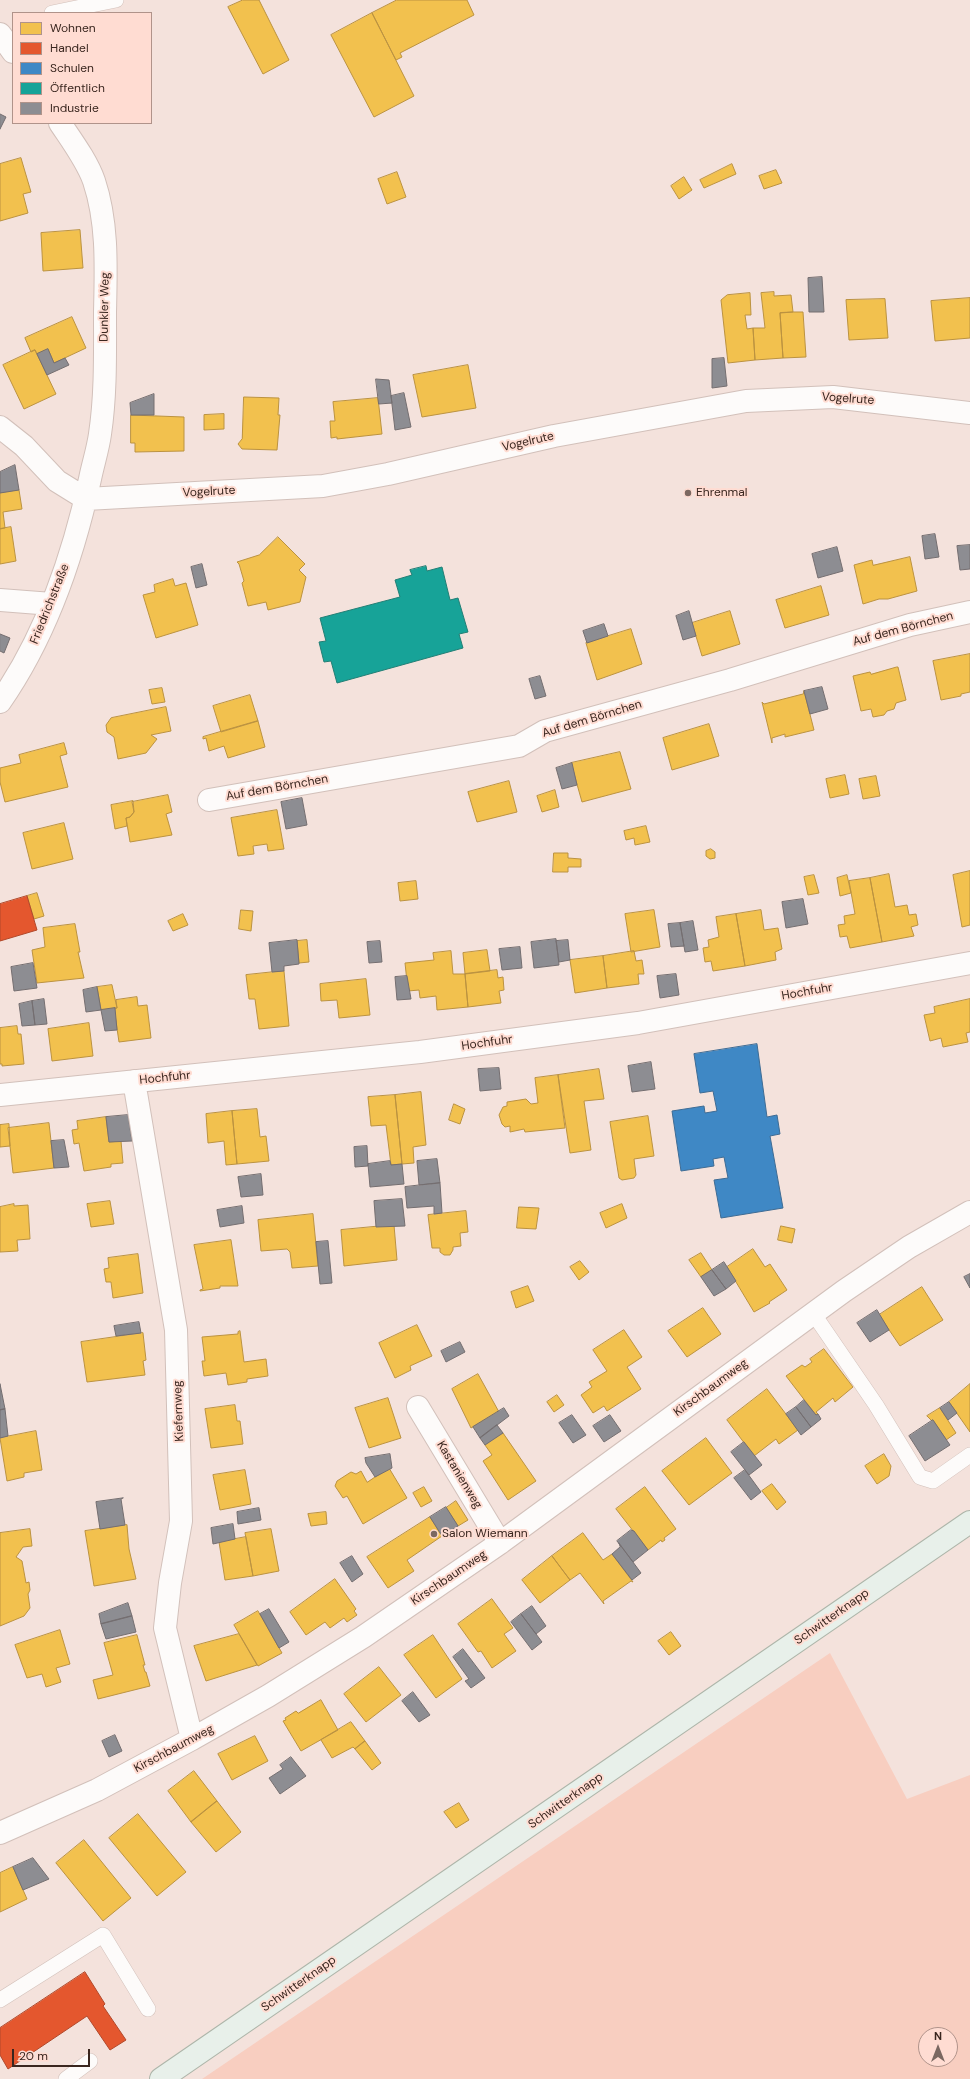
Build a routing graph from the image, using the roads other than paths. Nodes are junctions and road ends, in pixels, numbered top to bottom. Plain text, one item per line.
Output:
1 (116, 0) edge
2 (57, 12) edge
3 (61, 124) edge
4 (970, 413) edge
5 (0, 427) edge
6 (86, 499) junction
7 (0, 600) edge
8 (52, 604) junction
9 (970, 612) edge
10 (0, 702) edge
11 (209, 800) dead end
12 (970, 963) edge
13 (134, 1081) junction
14 (0, 1095) edge
15 (970, 1212) edge
16 (813, 1313) junction
17 (418, 1407) dead end
18 (970, 1455) edge
19 (970, 1522) edge
20 (500, 1543) junction
21 (192, 1739) junction
22 (0, 1833) edge
23 (0, 2000) edge
24 (148, 2009) dead end
25 (90, 2061) dead end
26 (66, 2079) edge
27 (161, 2079) edge

1 - 2 lane
3 - 6 street, Dunkler Weg
4 - 6 street, Vogelrute
5 - 6 street
6 - 8 street, Friedrichstraße
7 - 8 street
8 - 10 street, Friedrichstraße
9 - 11 street, Auf dem Börnchen
12 - 13 street, Hochfuhr
13 - 14 street, Hochfuhr
13 - 21 street, Kiefernweg
15 - 16 street, Kirschbaumweg
16 - 18 lane
16 - 20 street, Kirschbaumweg
17 - 20 street, Kastanienweg
19 - 27 main road, Schwitterknapp
20 - 21 street, Kirschbaumweg
21 - 22 street, Kirschbaumweg
23 - 24 lane
25 - 26 lane

